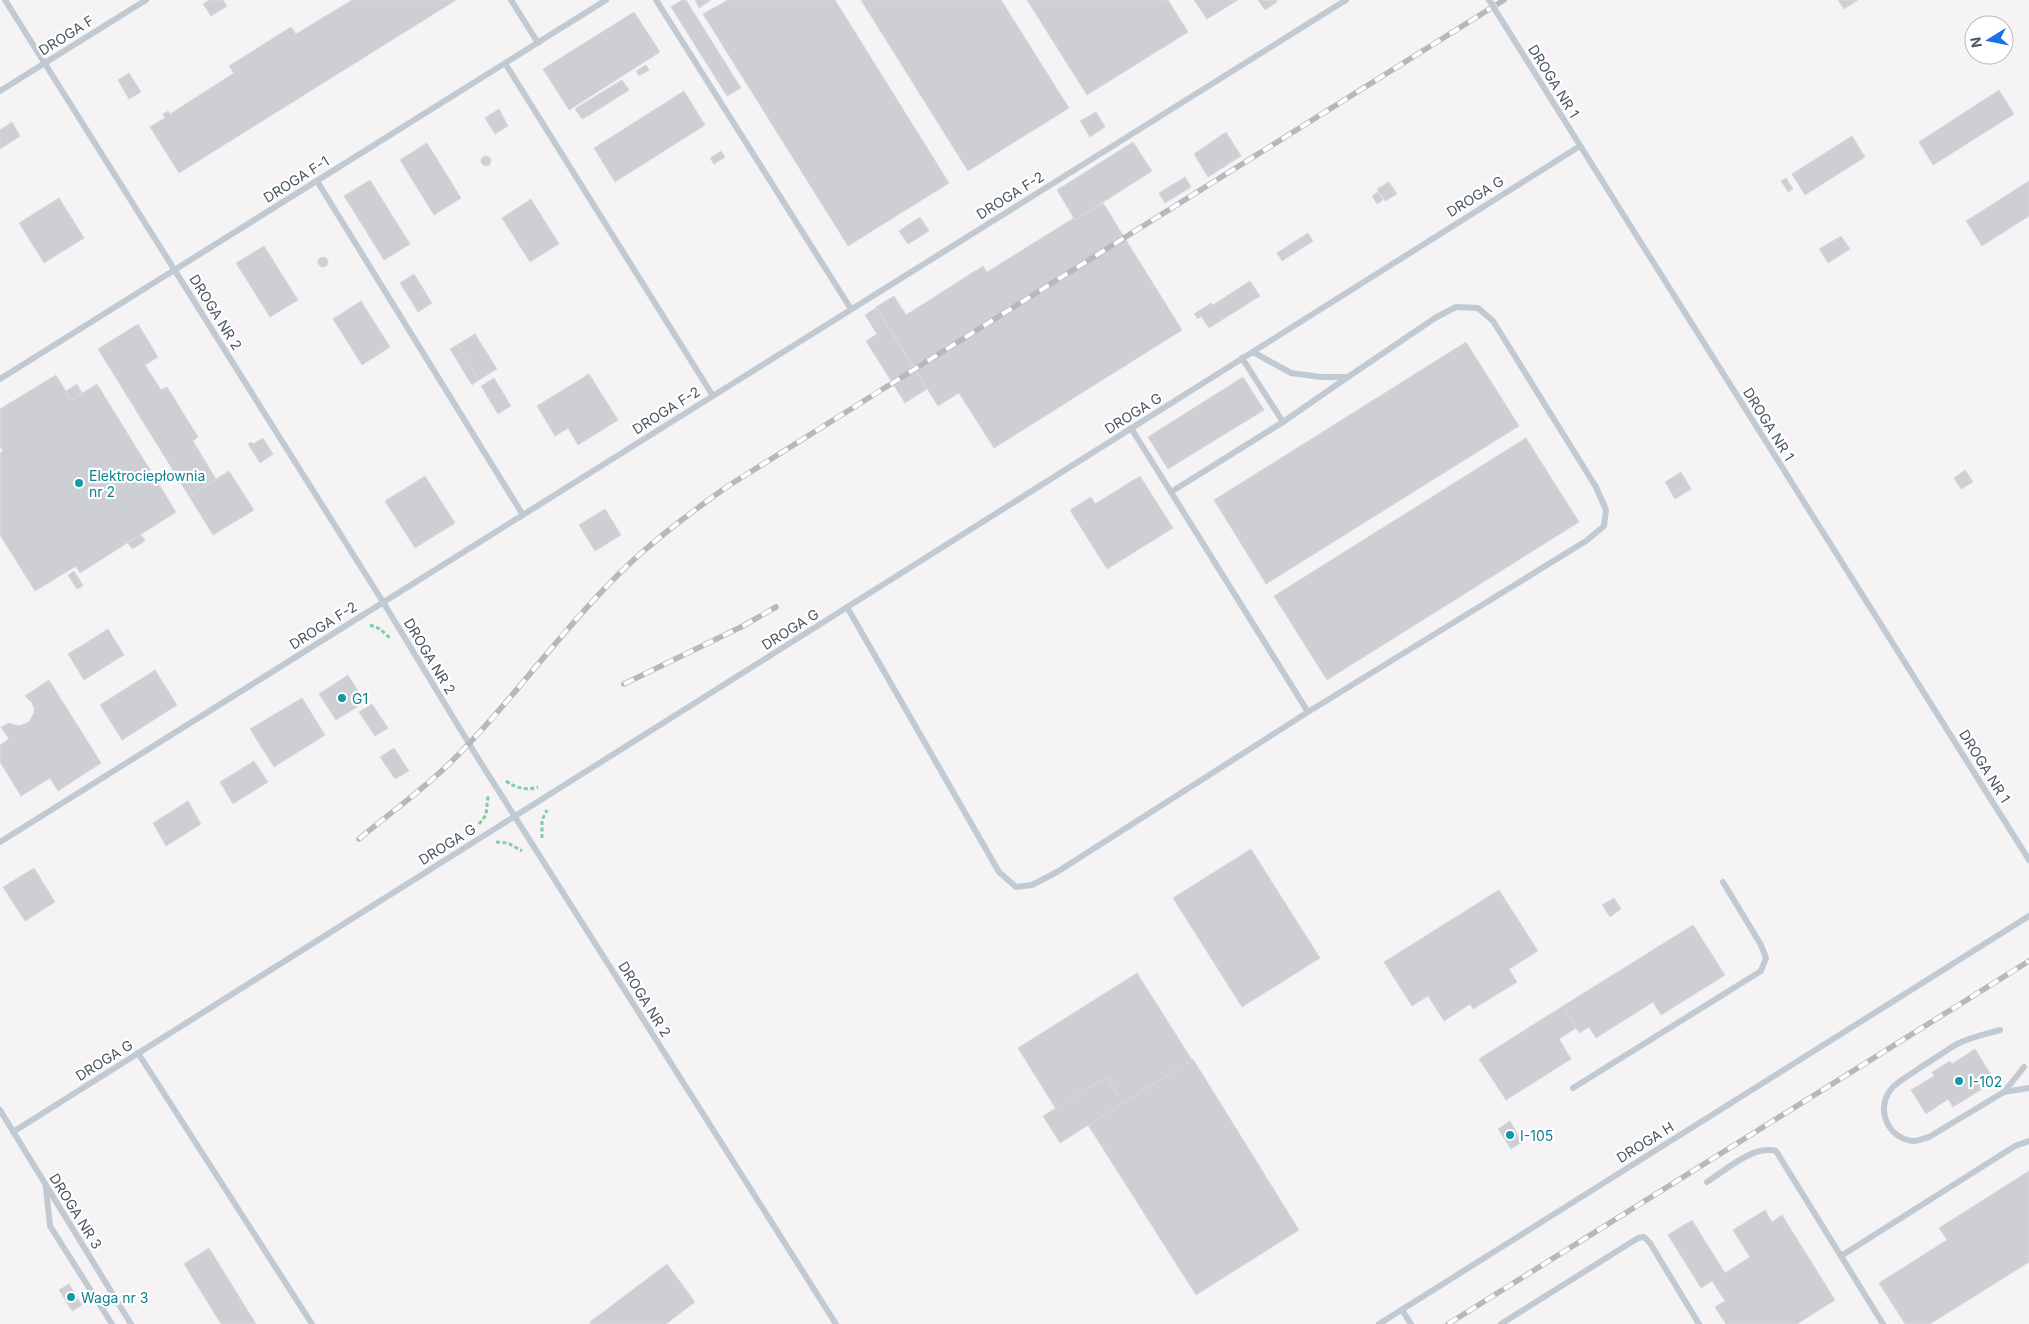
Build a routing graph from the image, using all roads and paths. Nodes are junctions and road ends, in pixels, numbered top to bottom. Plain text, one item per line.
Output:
1 (5, 0) edge
2 (146, 0) edge
3 (511, 0) edge
4 (606, 0) edge
5 (656, 0) edge
6 (1346, 0) edge
7 (1489, 0) edge
8 (538, 43) junction
9 (45, 63) junction
10 (505, 63) junction
11 (0, 91) edge
12 (1580, 146) junction
13 (317, 181) junction
14 (174, 270) junction
15 (851, 309) junction
16 (1253, 352) junction
17 (1242, 358) junction
18 (1348, 377) junction
19 (0, 379) edge
20 (713, 396) junction
21 (1283, 422) junction
22 (1131, 428) junction
23 (1171, 492) junction
24 (522, 515) junction
25 (383, 602) junction
26 (847, 608) junction
27 (370, 625) dead end
28 (394, 643) dead end
29 (1308, 712) junction
30 (487, 789) dead end
31 (515, 816) junction
32 (477, 826) dead end
33 (0, 842) edge
34 (490, 843) dead end
35 (527, 856) dead end
36 (2029, 860) edge
37 (1723, 882) dead end
38 (2029, 916) edge
39 (2000, 1030) dead end
40 (138, 1053) junction
41 (2024, 1066) dead end
42 (1573, 1088) dead end
43 (2029, 1088) edge
44 (2004, 1092) junction
45 (0, 1110) edge
46 (13, 1132) junction
47 (2029, 1141) edge
48 (1707, 1182) dead end
49 (46, 1186) junction
50 (1841, 1256) junction
51 (1402, 1310) junction
52 (112, 1324) edge
53 (131, 1324) edge
54 (312, 1324) edge
55 (836, 1324) edge
56 (1379, 1324) edge
57 (1411, 1324) edge
58 (1500, 1324) edge
59 (1699, 1324) edge
60 (1884, 1324) edge

1 - 9 lane, DROGA NR 2
2 - 9 lane, DROGA F
3 - 8 lane
4 - 8 lane, DROGA F-1
5 - 15 lane
6 - 15 lane, DROGA F-2
7 - 12 lane, DROGA NR 1, bridge
8 - 10 lane, DROGA F-1
9 - 11 lane, DROGA F
9 - 14 lane, DROGA NR 2
10 - 13 lane, DROGA F-1
10 - 20 lane
12 - 16 lane, DROGA G
12 - 36 lane, DROGA NR 1, bridge
13 - 14 lane, DROGA F-1
13 - 24 lane
14 - 19 lane, DROGA F-1
14 - 25 lane, DROGA NR 2
15 - 20 lane, DROGA F-2
16 - 17 lane, DROGA G
16 - 18 lane
17 - 21 lane
17 - 22 lane, DROGA G
18 - 21 lane
18 - 29 lane
20 - 24 lane, DROGA F-2
21 - 23 lane
22 - 23 lane
22 - 26 lane, DROGA G
23 - 29 lane
24 - 25 lane, DROGA F-2
25 - 31 lane, DROGA NR 2
25 - 33 lane, DROGA F-2
26 - 29 lane
26 - 31 lane, DROGA G
27 - 28 path
30 - 32 path
31 - 40 lane, DROGA G
31 - 55 lane, DROGA NR 2
34 - 35 path
37 - 42 lane
38 - 51 lane, DROGA H
39 - 44 lane
40 - 46 lane, DROGA G
40 - 54 lane
41 - 44 lane
43 - 44 lane
45 - 46 lane, DROGA NR 3
46 - 49 lane, DROGA NR 3
47 - 50 lane
48 - 50 lane
49 - 52 lane
49 - 53 lane, DROGA NR 3
50 - 60 lane
51 - 56 lane, DROGA H
51 - 57 lane
58 - 59 lane

